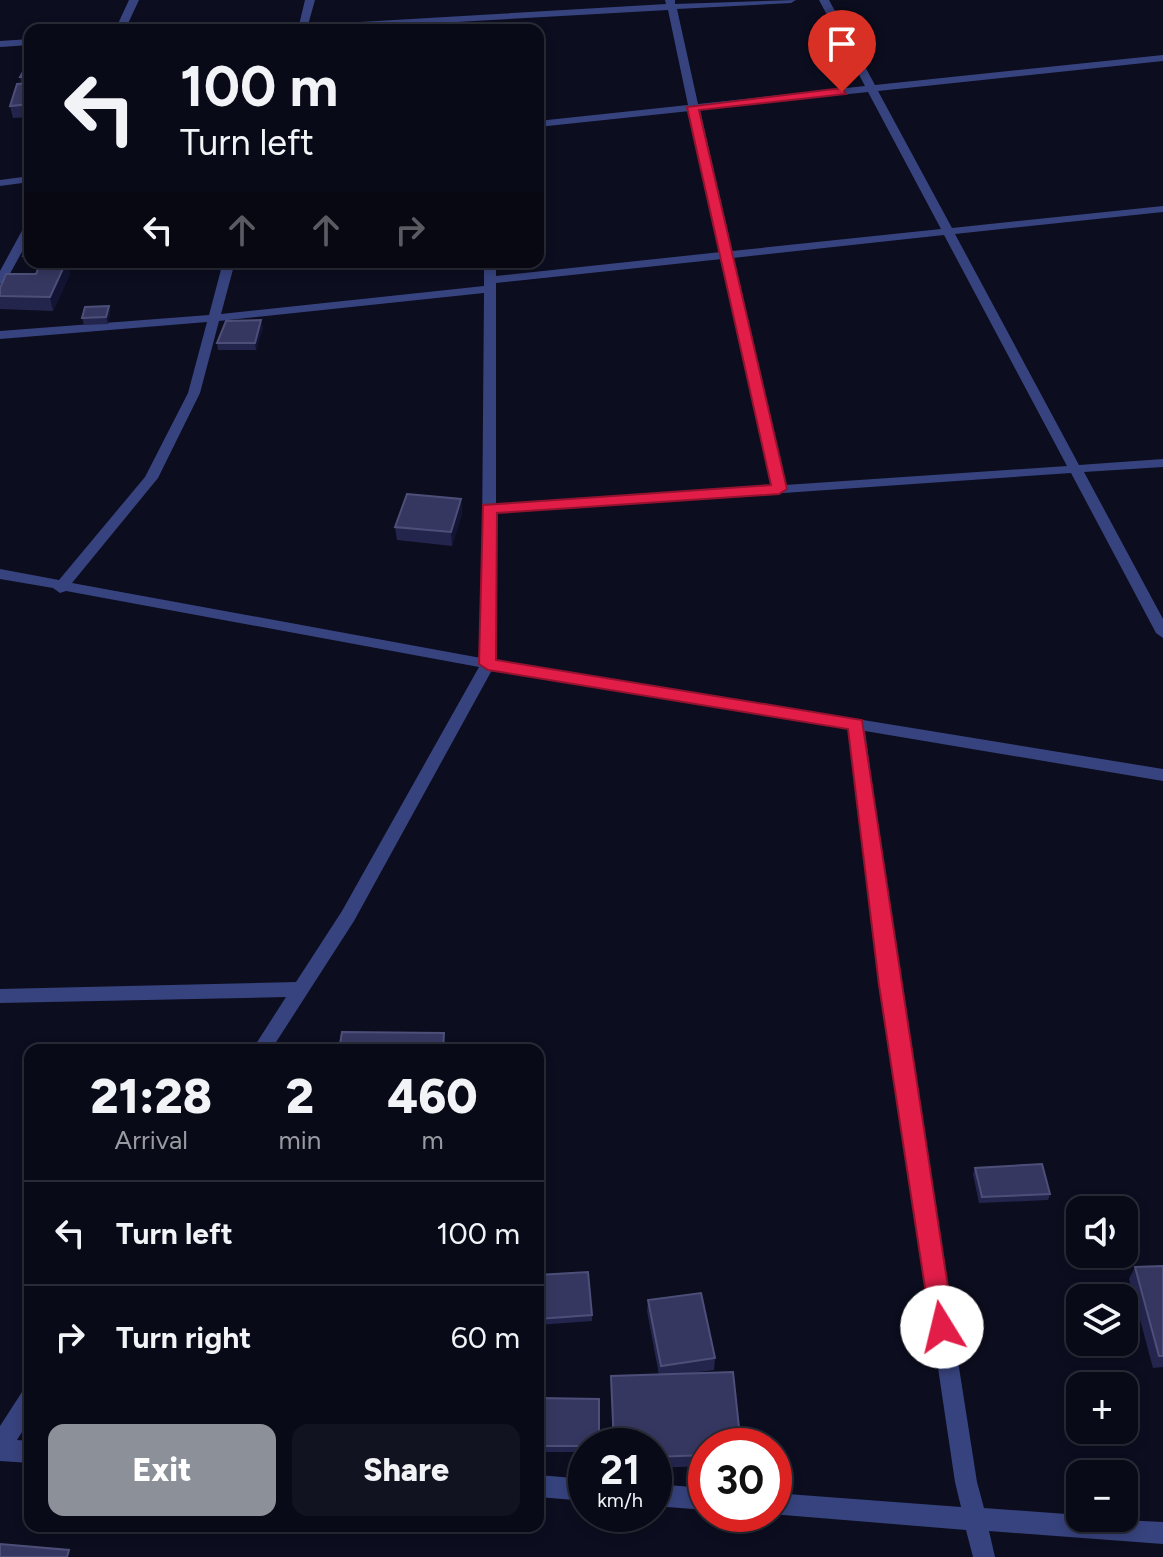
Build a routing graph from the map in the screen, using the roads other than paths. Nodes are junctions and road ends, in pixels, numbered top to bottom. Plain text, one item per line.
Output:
1 (134, 0) edge
2 (310, 0) edge
3 (791, 0) edge
4 (824, 0) edge
5 (671, 4) edge
6 (481, 19) edge
7 (123, 24) edge
8 (303, 24) edge
9 (392, 24) edge
10 (24, 42) edge
11 (0, 44) edge
12 (1163, 58) edge
13 (872, 88) junction
14 (692, 107) junction
15 (544, 123) edge
16 (24, 180) edge
17 (0, 183) edge
18 (1163, 209) edge
19 (946, 232) junction
20 (24, 238) edge
21 (726, 256) junction
22 (228, 268) edge
23 (490, 268) edge
24 (0, 281) edge
25 (490, 285) junction
26 (216, 318) junction
27 (0, 335) edge
28 (1163, 463) edge
29 (1074, 469) junction
30 (779, 489) junction
31 (489, 509) junction
32 (0, 574) edge
33 (60, 588) junction
34 (1163, 633) edge
35 (488, 664) junction
36 (856, 725) junction
37 (1163, 775) edge
38 (302, 989) junction
39 (0, 996) edge
40 (265, 1044) edge
41 (24, 1410) edge
42 (0, 1448) edge
43 (24, 1451) edge
44 (544, 1486) edge
45 (568, 1488) edge
46 (792, 1505) edge
47 (976, 1519) junction
48 (1163, 1533) edge
49 (984, 1557) edge

1 - 7 street
2 - 8 street
3 - 5 street
4 - 13 street
5 - 6 street
5 - 14 street
6 - 9 street
10 - 11 street
12 - 13 street
13 - 14 street
13 - 19 street
14 - 15 street
14 - 21 street
16 - 17 street
18 - 19 street
19 - 21 street
19 - 29 street
20 - 24 street
21 - 25 street
21 - 30 street
22 - 26 street
23 - 25 street
25 - 26 street
25 - 31 street
26 - 27 street
26 - 33 street
28 - 29 street
29 - 30 street
29 - 34 street
30 - 31 street
31 - 35 street
32 - 33 street
33 - 35 street
35 - 36 street
35 - 38 street
36 - 37 street
36 - 47 street
38 - 39 street
38 - 40 street
41 - 42 street
42 - 43 street
44 - 45 street
46 - 47 street
47 - 48 street
47 - 49 street

